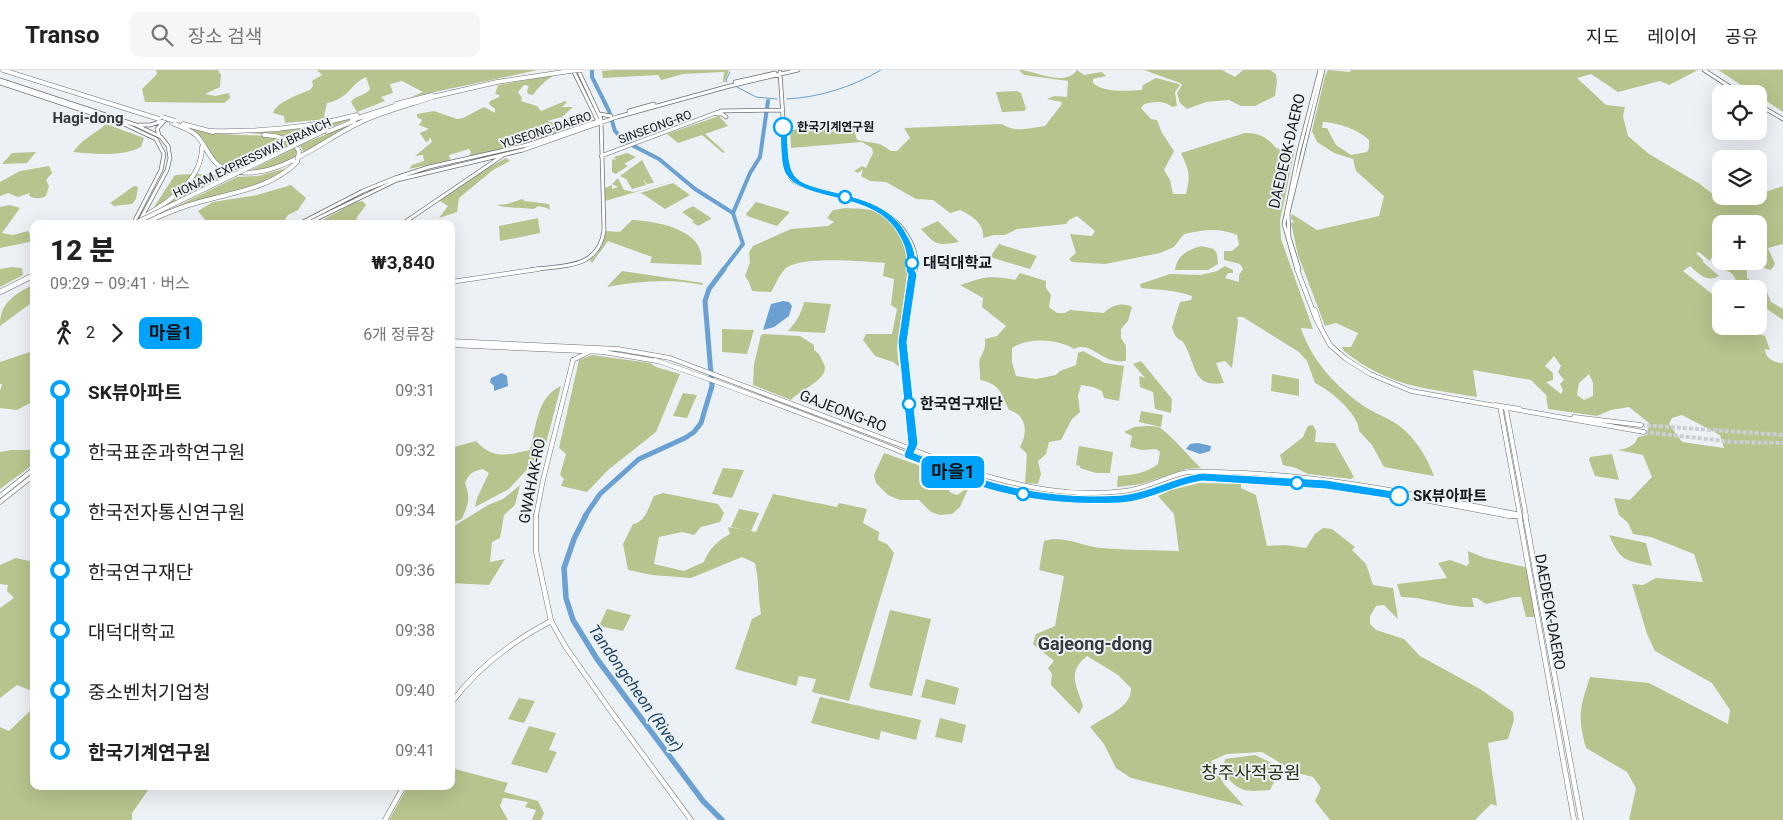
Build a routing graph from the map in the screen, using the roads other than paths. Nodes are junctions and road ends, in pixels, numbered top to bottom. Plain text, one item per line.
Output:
1 (3, 70) edge
2 (12, 70) edge
3 (565, 70) edge
4 (572, 70) edge
5 (579, 70) edge
6 (789, 70) edge
7 (798, 70) edge
8 (1322, 70) edge
9 (1704, 70) edge
10 (780, 73) junction
11 (0, 81) edge
12 (1727, 85) edge
13 (74, 90) junction
14 (449, 91) junction
15 (433, 97) junction
16 (769, 110) joint
17 (782, 110) junction
18 (1767, 110) edge
19 (760, 111) joint
20 (617, 116) junction
21 (170, 117) dead end
22 (163, 118) junction
23 (600, 118) junction
24 (1783, 119) edge
25 (174, 122) junction
26 (136, 124) junction
27 (584, 125) junction
28 (148, 129) junction
29 (326, 131) junction
30 (144, 132) junction
31 (211, 132) junction
32 (161, 137) junction
33 (200, 139) junction
34 (512, 149) junction
35 (523, 150) joint
36 (508, 154) junction
37 (601, 156) junction
38 (492, 157) junction
39 (495, 161) junction
40 (162, 170) joint
41 (167, 170) joint
42 (158, 178) joint
43 (163, 178) joint
44 (134, 220) edge
45 (139, 220) edge
46 (140, 220) edge
47 (140, 220) edge
48 (146, 220) edge
49 (151, 220) edge
50 (307, 220) edge
51 (314, 220) edge
52 (408, 220) edge
53 (913, 274) joint
54 (30, 276) edge
55 (455, 281) edge
56 (0, 291) edge
57 (455, 341) edge
58 (455, 345) edge
59 (577, 349) junction
60 (564, 350) junction
61 (591, 352) junction
62 (573, 360) junction
63 (1500, 407) junction
64 (1506, 408) junction
65 (1641, 425) tunnel mouth
66 (1644, 432) tunnel mouth
67 (912, 447) junction
68 (909, 455) junction
69 (30, 472) edge
70 (30, 478) edge
71 (0, 496) edge
72 (0, 502) edge
73 (1518, 505) junction
74 (1507, 512) junction
75 (1523, 516) junction
76 (551, 621) junction
77 (455, 698) edge
78 (402, 790) edge
79 (384, 820) edge
80 (691, 820) edge
81 (1574, 820) edge
82 (1581, 820) edge

1 - 13 highway
2 - 13 highway
3 - 14 highway, HONAM EXPRESSWAY BRANCH
4 - 5 highway, HONAM EXPRESSWAY BRANCH, bridge
4 - 15 highway, HONAM EXPRESSWAY BRANCH
4 - 23 main road
5 - 23 main road
6 - 10 main road, YUSEONG-DAERO
7 - 10 main road, YUSEONG-DAERO
8 - 63 main road, DAEDEOK-DAERO
9 - 12 main road
10 - 17 main road
10 - 20 main road, YUSEONG-DAERO
11 - 26 main road
11 - 30 main road
13 - 22 highway
14 - 29 highway, HONAM EXPRESSWAY BRANCH
14 - 31 highway
15 - 29 highway, HONAM EXPRESSWAY BRANCH
15 - 33 highway
16 - 17 main road, SINSEONG-RO
16 - 19 main road, SINSEONG-RO
17 - 53 main road
18 - 24 main road
19 - 37 main road, SINSEONG-RO
20 - 23 main road, YUSEONG-DAERO
20 - 23 main road, YUSEONG-DAERO
21 - 22 main road
22 - 25 highway, bridge
22 - 26 main road
22 - 28 main road
22 - 32 main road
23 - 27 main road, YUSEONG-DAERO
23 - 27 main road
23 - 35 main road, YUSEONG-DAERO
23 - 37 main road
25 - 31 highway
25 - 33 highway
26 - 28 main road
27 - 34 main road, YUSEONG-DAERO
28 - 30 main road
28 - 32 main road
29 - 46 highway, HONAM EXPRESSWAY BRANCH, bridge
29 - 48 highway, HONAM EXPRESSWAY BRANCH, bridge
30 - 40 main road
31 - 49 highway, bridge
32 - 41 main road
33 - 45 highway, bridge
34 - 36 main road
34 - 50 main road, YUSEONG-DAERO
35 - 36 main road, YUSEONG-DAERO
36 - 38 main road, YUSEONG-DAERO
36 - 39 main road
37 - 55 main road
38 - 39 main road
38 - 51 main road, YUSEONG-DAERO
39 - 52 main road
40 - 42 main road
41 - 43 main road
42 - 44 main road
43 - 47 main road
53 - 67 main road
54 - 56 highway
57 - 59 main road, GAJEONG-RO
58 - 60 main road, GAJEONG-RO
59 - 60 main road, GAJEONG-RO
59 - 61 main road, GAJEONG-RO
59 - 62 main road, GWAHAK-RO
59 - 67 main road, GAJEONG-RO
60 - 62 main road
61 - 62 main road
61 - 68 main road, GAJEONG-RO
62 - 76 main road, GWAHAK-RO
63 - 64 main road, DAEDEOK-DAERO
63 - 73 main road, DAEDEOK-DAERO
64 - 65 main road
64 - 66 main road
64 - 75 main road, DAEDEOK-DAERO
67 - 68 main road
67 - 74 main road, GAJEONG-RO
68 - 75 main road, GAJEONG-RO
69 - 71 main road
70 - 72 main road
73 - 74 main road
73 - 75 main road, DAEDEOK-DAERO
74 - 75 main road, GAJEONG-RO
75 - 81 main road, DAEDEOK-DAERO
75 - 82 main road, DAEDEOK-DAERO
76 - 77 main road
76 - 80 main road, GWAHAK-RO
78 - 79 main road

